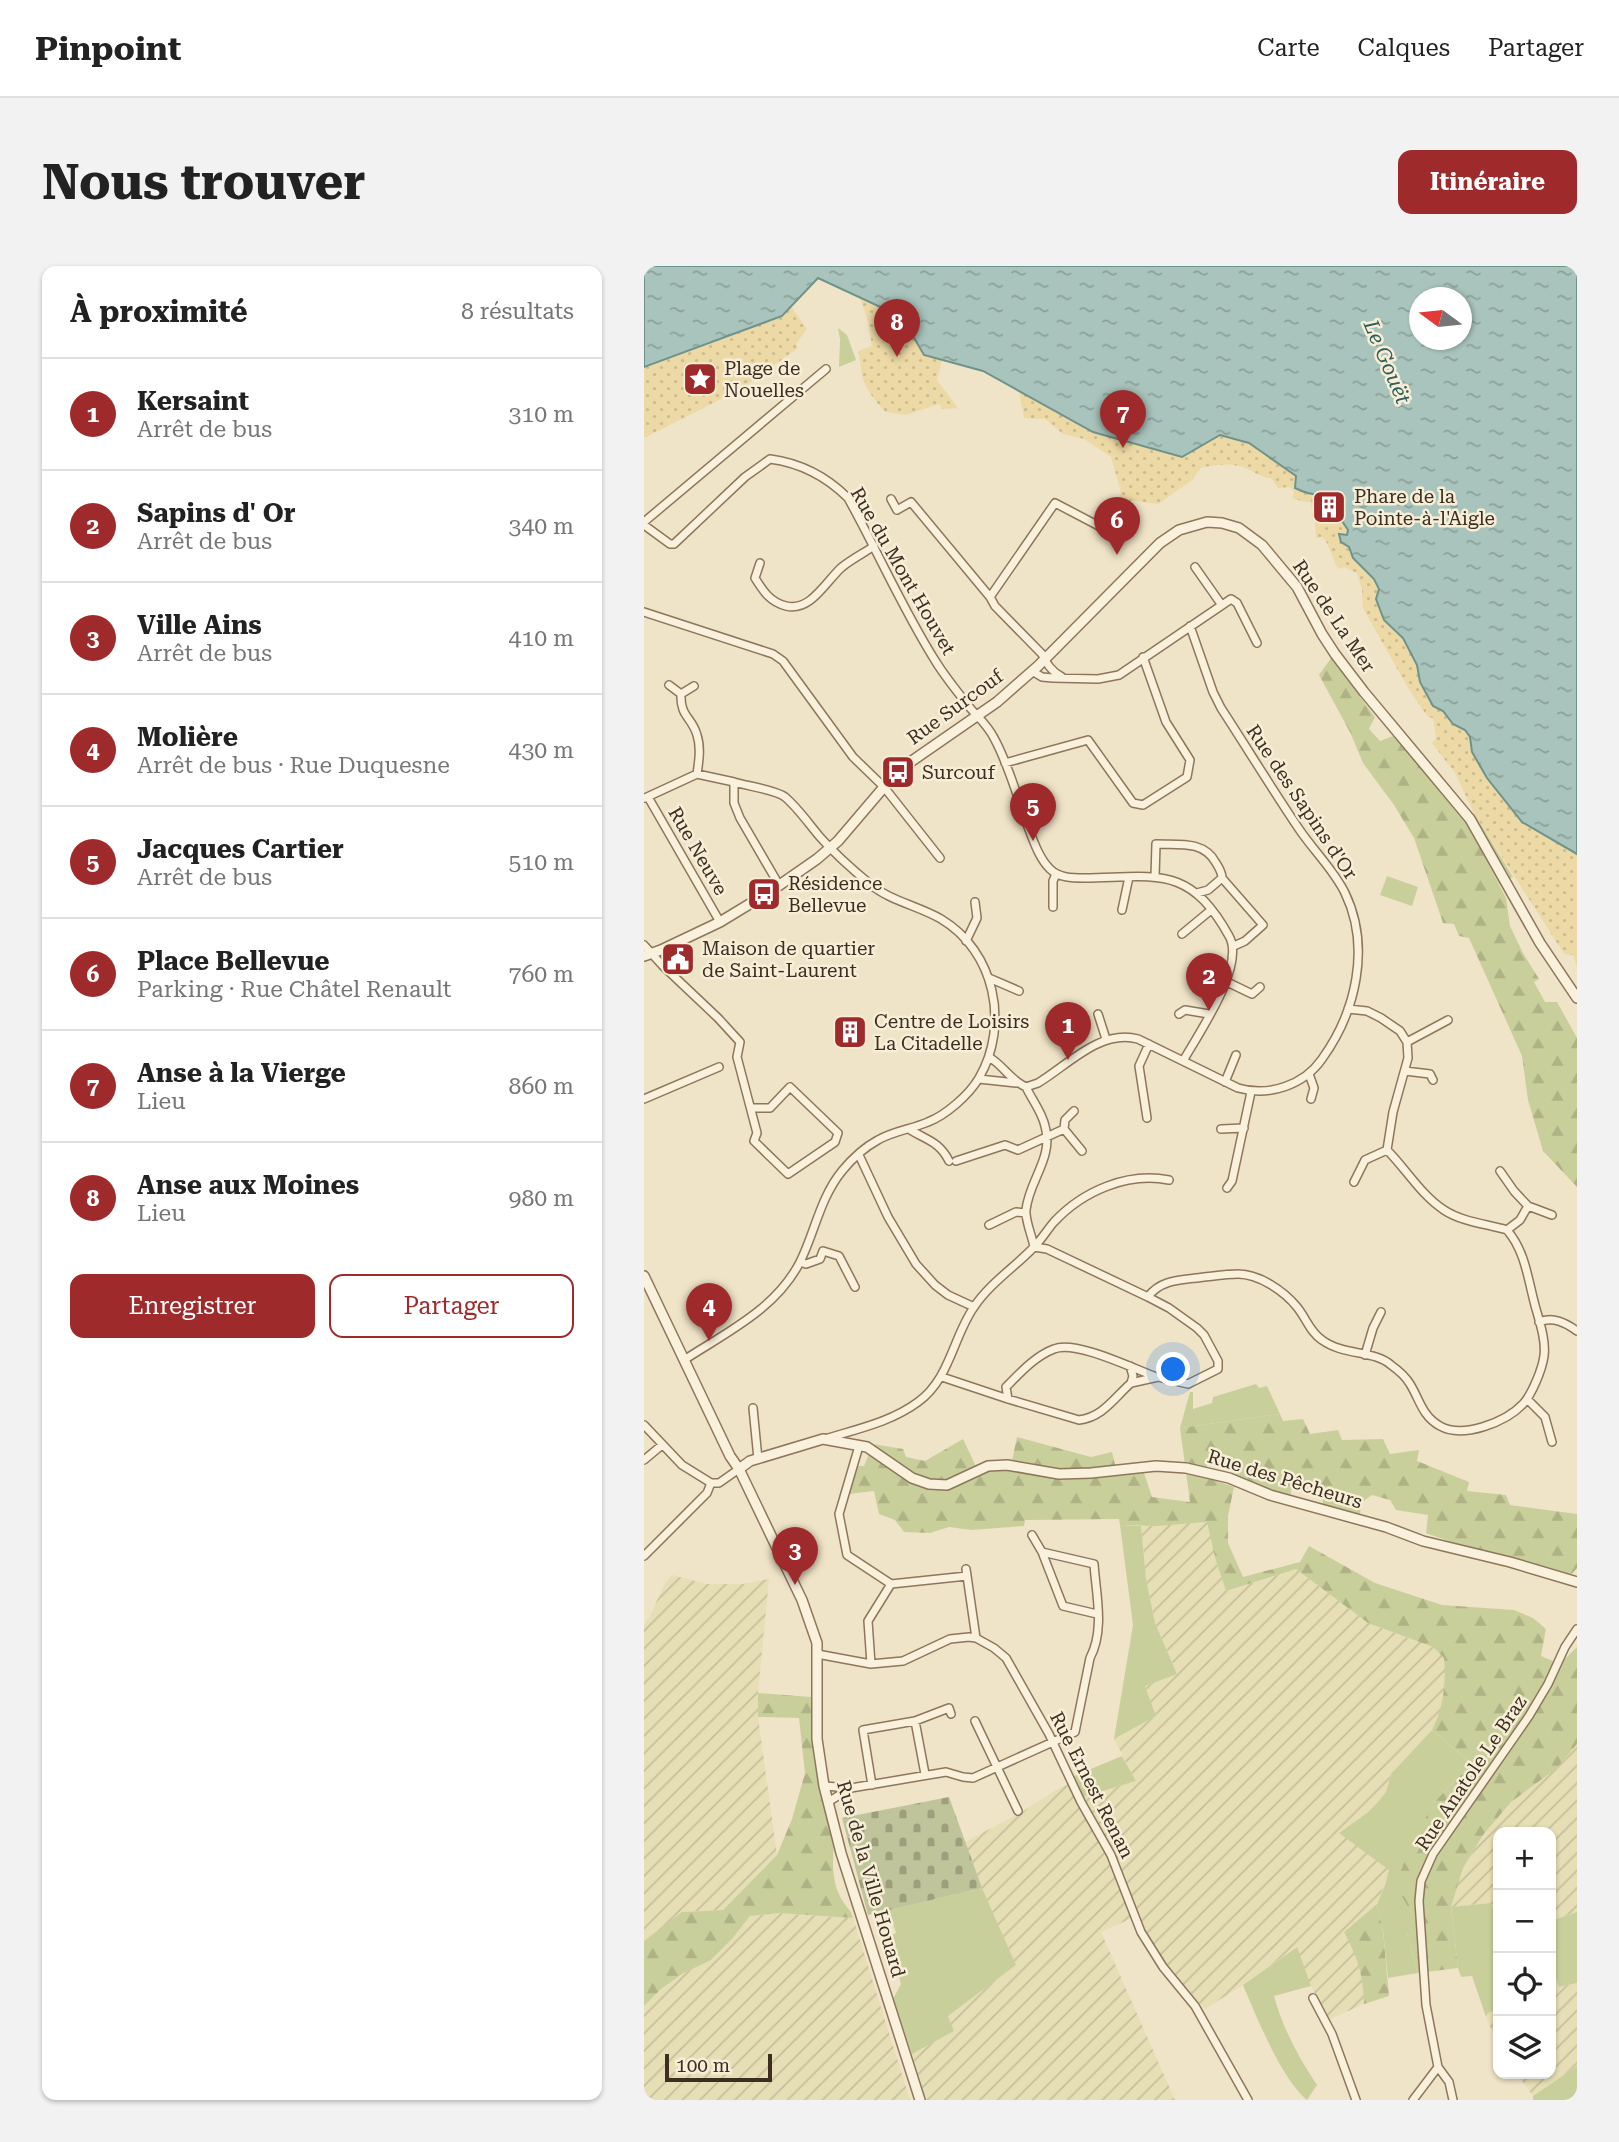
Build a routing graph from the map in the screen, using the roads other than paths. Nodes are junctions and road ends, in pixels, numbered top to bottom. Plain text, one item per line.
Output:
1 (826, 369) dead end
2 (891, 499) dead end
3 (644, 524) edge
4 (1109, 534) dead end
5 (1170, 535) joint
6 (874, 546) junction
7 (760, 563) dead end
8 (1195, 567) dead end
9 (990, 597) junction
10 (1222, 604) junction
11 (644, 612) edge
12 (1191, 625) junction
13 (1257, 643) dead end
14 (1143, 657) junction
15 (1044, 659) junction
16 (1032, 671) junction
17 (1062, 677) junction
18 (669, 685) dead end
19 (694, 686) dead end
20 (681, 694) junction
21 (978, 715) junction
22 (1004, 763) junction
23 (697, 774) junction
24 (734, 782) junction
25 (884, 787) junction
26 (646, 798) edge
27 (831, 848) junction
28 (940, 858) dead end
29 (1056, 874) junction
30 (1129, 877) junction
31 (1155, 877) junction
32 (1222, 878) junction
33 (779, 885) junction
34 (1197, 893) junction
35 (975, 902) dead end
36 (1053, 907) dead end
37 (1122, 910) dead end
38 (1212, 910) junction
39 (720, 922) junction
40 (1182, 934) dead end
41 (967, 941) junction
42 (644, 945) edge
43 (1234, 946) junction
44 (648, 955) edge
45 (989, 978) junction
46 (1226, 981) junction
47 (1260, 987) dead end
48 (1019, 991) dead end
49 (1577, 998) edge
50 (1349, 1009) junction
51 (1098, 1014) dead end
52 (1178, 1014) dead end
53 (1209, 1014) junction
54 (1448, 1020) dead end
55 (1106, 1039) junction
56 (1408, 1042) junction
57 (1149, 1044) junction
58 (1236, 1055) dead end
59 (989, 1056) junction
60 (1183, 1061) junction
61 (719, 1067) dead end
62 (1405, 1071) junction
63 (1309, 1074) junction
64 (979, 1079) junction
65 (1433, 1080) dead end
66 (1225, 1082) junction
67 (1016, 1083) junction
68 (1026, 1087) junction
69 (1251, 1092) junction
70 (644, 1099) edge
71 (1311, 1100) dead end
72 (751, 1108) junction
73 (1074, 1111) dead end
74 (1147, 1118) dead end
75 (1244, 1128) junction
76 (909, 1129) junction
77 (1064, 1129) junction
78 (1221, 1129) dead end
79 (1047, 1138) junction
80 (1387, 1150) junction
81 (1082, 1151) dead end
82 (859, 1155) junction
83 (1500, 1171) dead end
84 (1169, 1180) dead end
85 (1354, 1182) dead end
86 (1227, 1188) dead end
87 (1528, 1206) junction
88 (1026, 1213) junction
89 (1552, 1215) dead end
90 (989, 1225) dead end
91 (1507, 1230) junction
92 (1034, 1247) junction
93 (800, 1262) junction
94 (644, 1276) edge
95 (855, 1287) dead end
96 (1148, 1297) junction
97 (974, 1307) junction
98 (1381, 1312) dead end
99 (1539, 1322) junction
100 (1577, 1331) edge
101 (1365, 1355) junction
102 (684, 1360) junction
103 (1130, 1366) junction
104 (943, 1377) junction
105 (1158, 1377) junction
106 (1131, 1383) junction
107 (1006, 1387) junction
108 (984, 1391) junction
109 (1008, 1399) junction
110 (1527, 1399) junction
111 (753, 1408) dead end
112 (644, 1425) edge
113 (824, 1439) junction
114 (1552, 1442) dead end
115 (662, 1445) junction
116 (859, 1446) junction
117 (758, 1459) junction
118 (644, 1460) edge
119 (739, 1469) junction
120 (711, 1483) junction
121 (1032, 1535) dead end
122 (1042, 1552) junction
123 (644, 1556) edge
124 (1577, 1582) edge
125 (891, 1584) junction
126 (1097, 1614) junction
127 (1577, 1629) edge
128 (976, 1638) junction
129 (817, 1654) junction
130 (871, 1664) junction
131 (951, 1714) dead end
132 (915, 1721) junction
133 (975, 1721) dead end
134 (1051, 1741) junction
135 (997, 1766) junction
136 (925, 1774) junction
137 (872, 1785) junction
138 (824, 1786) junction
139 (851, 1788) junction
140 (828, 1802) junction
141 (1018, 1811) dead end
142 (1313, 1998) dead end
143 (1438, 2067) junction
144 (920, 2100) edge
145 (1248, 2100) edge
146 (1356, 2100) edge
147 (1413, 2100) edge
148 (1453, 2100) edge

1 - 3 street
2 - 9 street
3 - 6 street, Rue du Mont Houvet
4 - 9 street
5 - 15 street, Rue Surcouf
5 - 49 street, Rue de La Mer
6 - 7 street
6 - 21 street, Rue du Mont Houvet
8 - 10 street
9 - 15 street
10 - 12 street
10 - 13 street
11 - 25 street
12 - 14 street
12 - 50 street, Rue des Sapins d'Or
14 - 17 street
14 - 22 street
15 - 16 street, Rue Surcouf
15 - 17 street
16 - 17 street
16 - 21 street, Rue Surcouf
18 - 20 street
19 - 20 street
20 - 23 street
21 - 22 street, Rue du Mont Houvet
21 - 25 street, Rue Surcouf
22 - 29 street, Rue du Mont Houvet
23 - 24 street
23 - 26 street
24 - 27 street
24 - 33 street
25 - 27 street, Rue Surcouf
25 - 28 street
26 - 39 street, Rue Neuve
27 - 33 street, Rue Surcouf
27 - 41 street
29 - 30 street
29 - 36 street
30 - 31 street
30 - 37 street
31 - 32 street
31 - 34 street
32 - 34 street
32 - 43 street
33 - 39 street, Rue Surcouf
34 - 38 street
35 - 41 street
38 - 40 street
38 - 43 street
39 - 44 street, Rue Surcouf
41 - 45 street
42 - 44 street
43 - 46 street
44 - 72 street
45 - 48 street
45 - 59 street
46 - 47 street
46 - 53 street
50 - 56 street
50 - 63 street, Rue des Sapins d'Or
51 - 55 street
52 - 53 street
53 - 60 street
54 - 56 street
55 - 57 street
55 - 68 street
56 - 62 street
57 - 60 street
57 - 74 street
58 - 66 street
59 - 64 street
59 - 67 street
60 - 66 street
61 - 70 street
62 - 65 street
62 - 80 street
63 - 69 street, Rue des Sapins d'Or
63 - 71 street
64 - 67 street
64 - 76 street
66 - 69 street
67 - 68 street
68 - 79 street
69 - 75 street
72 - 72 street
73 - 77 street
75 - 78 street
75 - 86 street
76 - 79 street
76 - 82 street
77 - 79 street
77 - 81 street
79 - 88 street
80 - 85 street
80 - 91 street
82 - 93 street
82 - 97 street
83 - 87 street
84 - 92 street
87 - 89 street
87 - 91 street
88 - 90 street
88 - 92 street
91 - 99 street
92 - 96 street
92 - 97 street
93 - 95 street
93 - 102 street
94 - 102 street, Rue de la Ville Houard
96 - 101 street
96 - 105 street
97 - 104 street
98 - 101 street
99 - 100 street
99 - 110 street
101 - 110 street
102 - 119 street, Rue de la Ville Houard
103 - 105 street
103 - 106 street
103 - 107 street
104 - 108 street
104 - 113 street
105 - 106 street
106 - 109 street
107 - 108 street
107 - 109 street
108 - 109 street
110 - 114 street
111 - 117 street
112 - 115 street
113 - 116 street, Rue des Pêcheurs
113 - 117 street
115 - 118 street
115 - 120 street
116 - 124 street, Rue des Pêcheurs
116 - 125 street
117 - 119 street
119 - 120 street
119 - 129 street, Rue de la Ville Houard
120 - 123 street
121 - 122 street
122 - 126 street
122 - 126 street
125 - 128 street
125 - 130 street
126 - 134 street
127 - 143 street, Rue Anatole Le Braz
128 - 130 street
128 - 134 street, Rue Ernest Renan
129 - 130 street
129 - 138 street, Rue de la Ville Houard
131 - 132 street
132 - 136 street
132 - 137 street
133 - 135 street
134 - 135 street
134 - 145 street, Rue Ernest Renan
135 - 136 street
135 - 141 street
136 - 137 street
137 - 139 street
138 - 139 street
138 - 140 street, Rue de la Ville Houard
139 - 140 street
140 - 144 street, Rue de la Ville Houard
142 - 146 street
143 - 147 street
143 - 148 street, Rue Anatole Le Braz

